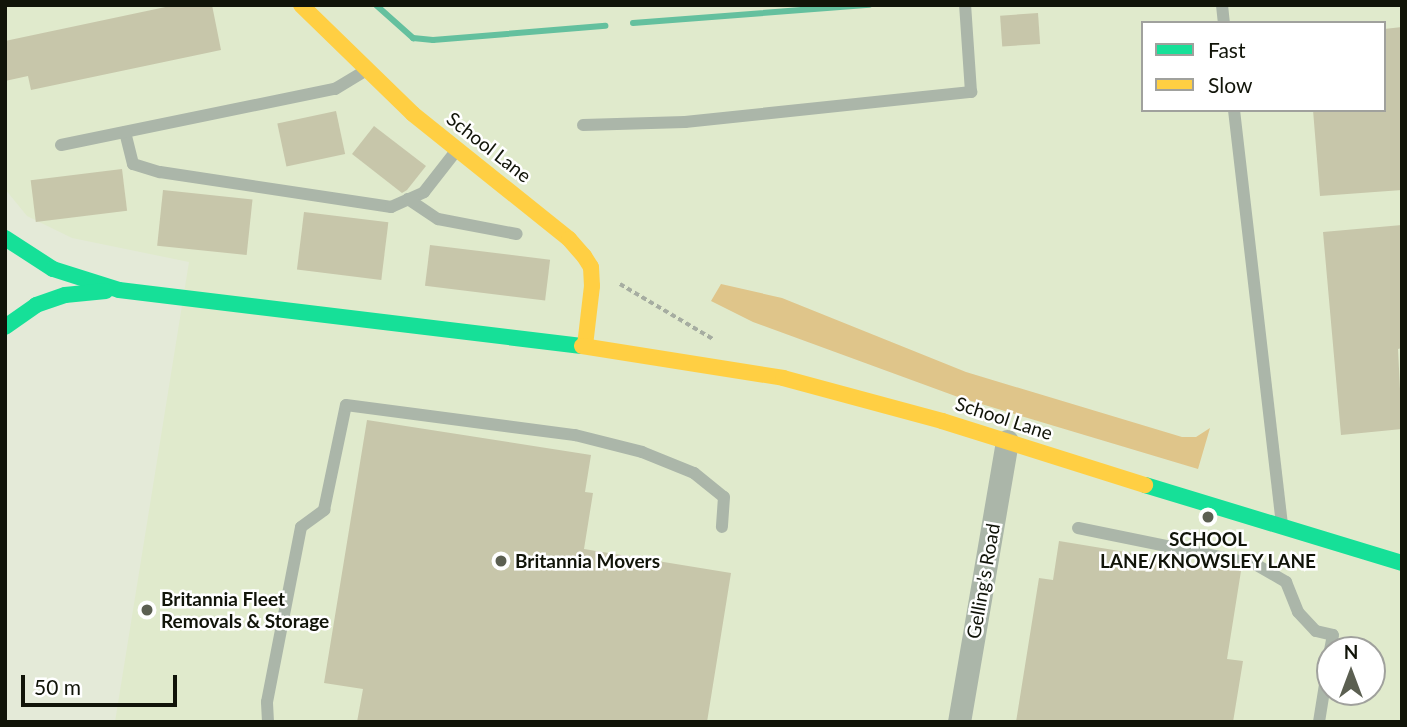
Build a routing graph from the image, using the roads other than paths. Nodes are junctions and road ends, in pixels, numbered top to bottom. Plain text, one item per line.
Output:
1 (301, 5) edge
2 (965, 9) edge
3 (367, 70) junction
4 (1234, 112) edge
5 (583, 125) dead end
6 (125, 132) junction
7 (61, 145) dead end
8 (458, 148) junction
9 (408, 199) junction
10 (517, 234) dead end
11 (5, 238) edge
12 (119, 289) junction
13 (5, 327) edge
14 (585, 346) junction
15 (1007, 441) junction
16 (722, 527) dead end
17 (1078, 528) dead end
18 (1283, 529) junction
19 (1402, 563) edge
20 (1333, 636) edge
21 (268, 722) edge
22 (959, 722) edge

1 - 3 main road, School Lane
2 - 5 lane
3 - 6 lane
3 - 8 main road, School Lane
4 - 18 lane
6 - 7 lane
6 - 9 lane
8 - 9 lane
8 - 14 main road, School Lane
9 - 10 lane
11 - 12 main road, School Lane
12 - 13 main road, School Lane
12 - 14 main road, School Lane
14 - 15 main road, School Lane
15 - 18 main road, School Lane
15 - 22 street, Gelling's Road
16 - 21 lane
17 - 20 lane
18 - 19 main road, School Lane

